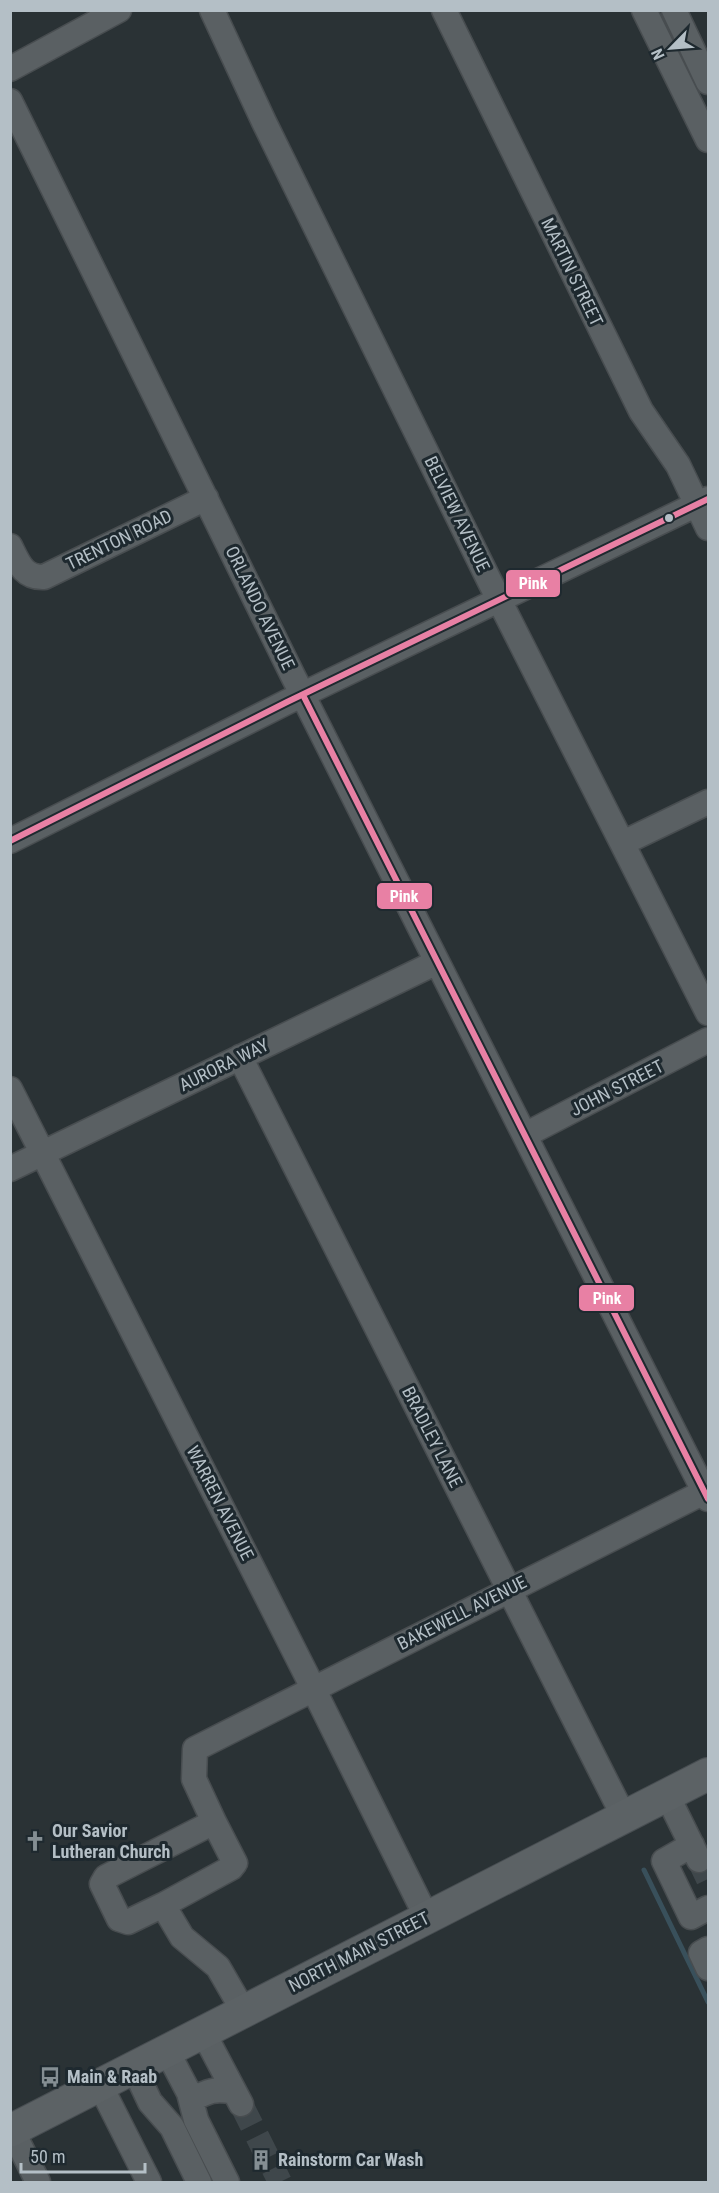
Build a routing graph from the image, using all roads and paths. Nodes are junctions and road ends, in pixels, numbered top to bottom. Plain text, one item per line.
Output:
1 (119, 10) edge
2 (212, 10) edge
3 (444, 10) edge
4 (644, 10) edge
5 (674, 10) edge
6 (10, 69) edge
7 (708, 82) edge
8 (10, 101) edge
9 (708, 140) edge
10 (206, 498) junction
11 (703, 502) edge
12 (708, 528) edge
13 (10, 546) edge
14 (500, 600) junction
15 (303, 695) junction
16 (708, 802) edge
17 (10, 841) edge
18 (623, 843) junction
19 (437, 962) junction
20 (708, 1013) edge
21 (708, 1040) edge
22 (240, 1057) junction
23 (10, 1089) edge
24 (525, 1135) junction
25 (43, 1153) junction
26 (10, 1169) edge
27 (707, 1493) edge
28 (509, 1589) junction
29 (314, 1689) junction
30 (708, 1774) edge
31 (667, 1795) junction
32 (624, 1817) junction
33 (214, 1822) junction
34 (163, 1905) junction
35 (708, 1908) edge
36 (427, 1918) junction
37 (708, 1949) edge
38 (708, 1968) edge
39 (244, 2012) junction
40 (203, 2032) junction
41 (167, 2051) junction
42 (134, 2068) junction
43 (100, 2085) junction
44 (190, 2100) junction
45 (157, 2110) junction
46 (11, 2130) edge
47 (128, 2140) junction
48 (38, 2182) edge
49 (149, 2182) edge
50 (199, 2182) edge
51 (227, 2182) edge

1 - 6 street
2 - 14 street, BELVIEW AVENUE
3 - 11 street, MARTIN STREET
4 - 9 street
5 - 7 street
8 - 10 street, ORLANDO AVENUE
10 - 13 street, TRENTON ROAD
10 - 15 street, ORLANDO AVENUE
11 - 12 street, MARTIN STREET
11 - 14 street
14 - 15 street
14 - 18 street, BELVIEW AVENUE
15 - 17 street
15 - 19 street, ORLANDO AVENUE
16 - 18 street
18 - 20 street, BELVIEW AVENUE
19 - 22 street, AURORA WAY
19 - 24 street, ORLANDO AVENUE
21 - 24 street, JOHN STREET
22 - 25 street, AURORA WAY
22 - 28 street, BRADLEY LANE
23 - 25 street, WARREN AVENUE
24 - 27 street, ORLANDO AVENUE
25 - 26 street, AURORA WAY
25 - 29 street, WARREN AVENUE
27 - 28 street, BAKEWELL AVENUE
28 - 29 street, BAKEWELL AVENUE
28 - 32 street, BRADLEY LANE
29 - 33 street, BAKEWELL AVENUE
29 - 36 street, WARREN AVENUE
30 - 31 main road, NORTH MAIN STREET
31 - 32 main road, NORTH MAIN STREET
31 - 35 street
32 - 36 main road, NORTH MAIN STREET
33 - 34 street
33 - 34 street
34 - 39 street
36 - 39 main road, NORTH MAIN STREET
37 - 38 street
39 - 40 main road, NORTH MAIN STREET
40 - 41 main road, NORTH MAIN STREET
40 - 44 street
41 - 42 main road, NORTH MAIN STREET
41 - 44 street
42 - 43 main road, NORTH MAIN STREET
42 - 45 street
43 - 46 main road, NORTH MAIN STREET
43 - 47 street
44 - 51 street
45 - 47 street
45 - 50 street
46 - 48 street
47 - 49 street

